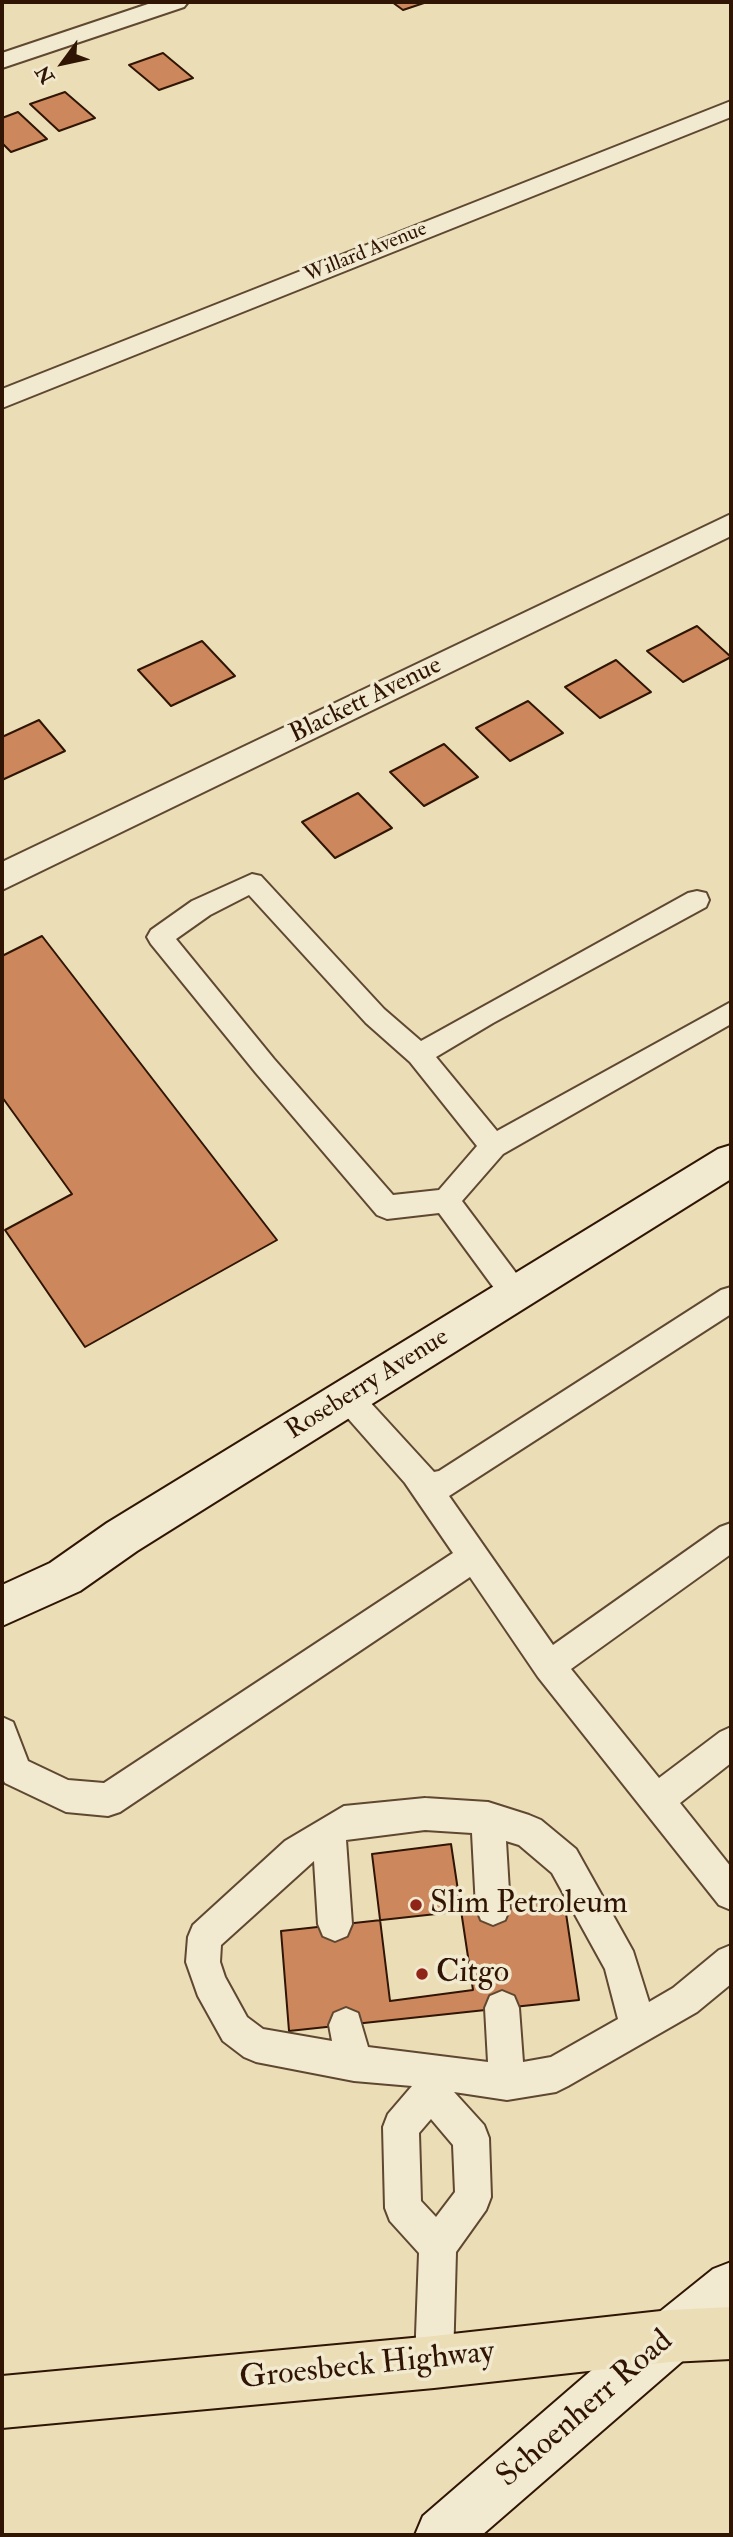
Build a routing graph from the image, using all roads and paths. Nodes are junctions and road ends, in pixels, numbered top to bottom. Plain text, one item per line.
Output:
1 (176, 2) edge
2 (2, 61) edge
3 (731, 108) edge
4 (2, 399) edge
5 (731, 524) edge
6 (2, 877) edge
7 (697, 900) dead end
8 (731, 1012) edge
9 (419, 1055) junction
10 (493, 1146) junction
11 (731, 1160) edge
12 (446, 1201) junction
13 (515, 1294) junction
14 (731, 1299) edge
15 (348, 1398) junction
16 (415, 1473) junction
17 (731, 1537) edge
18 (474, 1557) junction
19 (2, 1606) edge
20 (549, 1665) junction
21 (2, 1733) edge
22 (731, 1743) edge
23 (658, 1799) junction
24 (488, 1818) junction
25 (329, 1833) junction
26 (731, 1894) edge
27 (493, 1909) dead end
28 (335, 1924) dead end
29 (731, 1962) edge
30 (502, 2008) dead end
31 (346, 2025) dead end
32 (638, 2027) junction
33 (354, 2063) junction
34 (429, 2081) junction
35 (507, 2082) junction
36 (438, 2246) junction
37 (731, 2287) edge
38 (731, 2333) edge
39 (670, 2336) junction
40 (434, 2362) junction
41 (2, 2402) edge
42 (442, 2535) edge

1 - 2 street
3 - 4 street, Willard Avenue
5 - 6 street, Blackett Avenue
7 - 9 lane
8 - 10 lane
9 - 10 lane
9 - 12 lane
10 - 12 lane
11 - 13 street, Roseberry Avenue
12 - 13 lane
13 - 15 street, Roseberry Avenue
14 - 16 lane
15 - 16 lane
15 - 19 street, Roseberry Avenue
16 - 18 lane
17 - 20 lane
18 - 20 lane
18 - 21 lane
20 - 23 lane
22 - 23 lane
23 - 26 lane
24 - 25 lane
24 - 27 lane
24 - 32 lane
25 - 28 lane
25 - 33 lane
29 - 32 lane
30 - 35 lane
31 - 33 lane
32 - 35 lane
33 - 34 lane
34 - 35 lane
34 - 36 lane
34 - 36 lane
36 - 40 lane
37 - 39 street, Schoenherr Road
38 - 39 main road, Groesbeck Highway
39 - 40 main road, Groesbeck Highway
39 - 42 street, Schoenherr Road
40 - 41 main road, Groesbeck Highway

